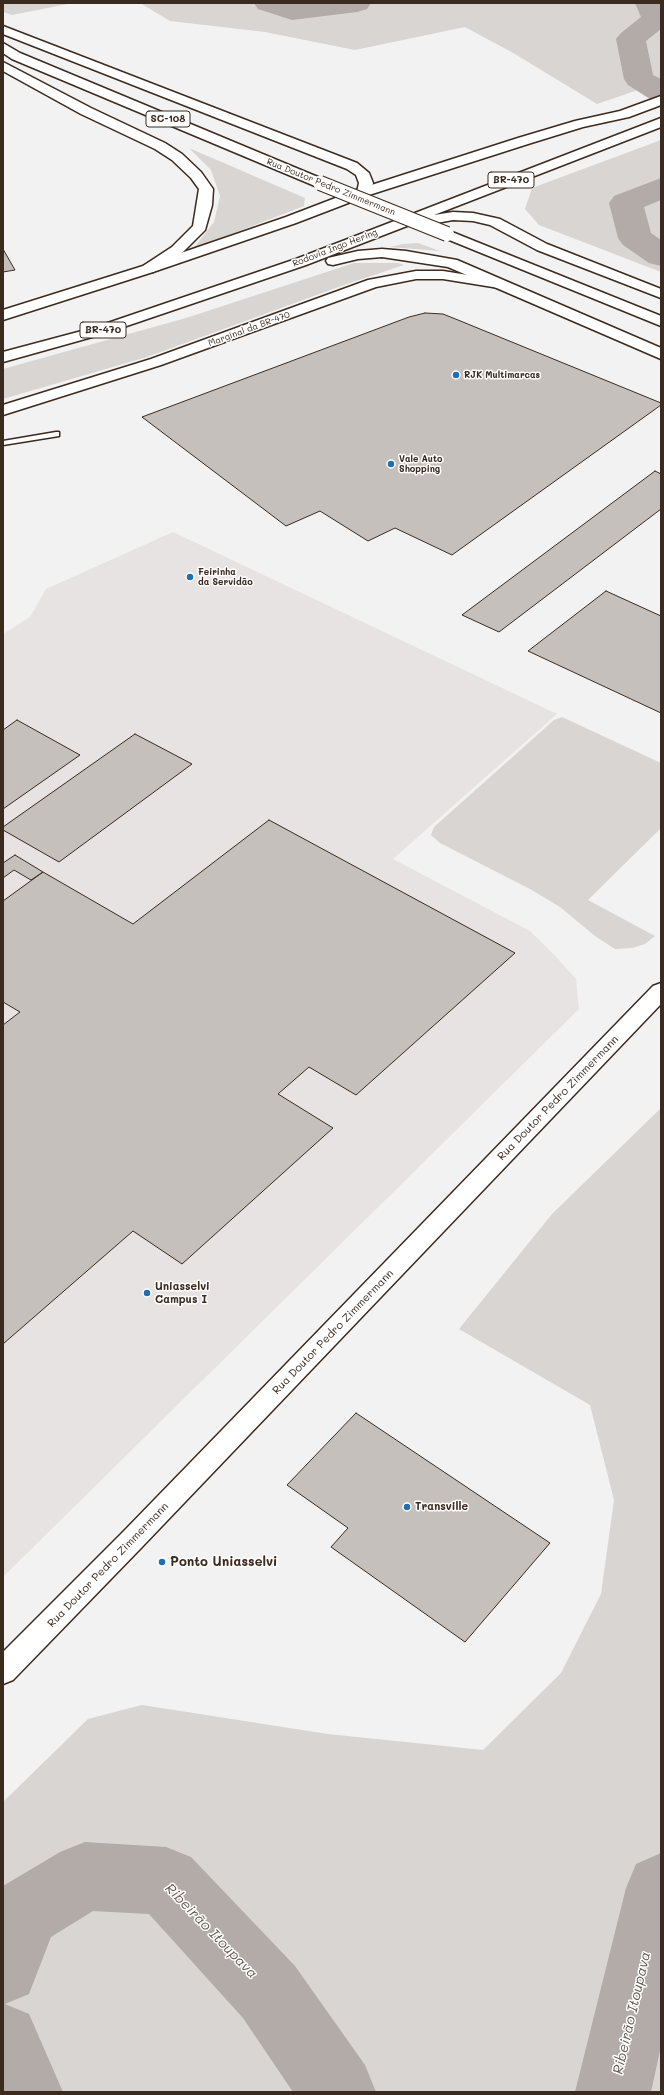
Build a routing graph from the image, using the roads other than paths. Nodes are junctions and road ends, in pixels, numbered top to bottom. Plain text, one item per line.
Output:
1 (3, 30) edge
2 (3, 47) edge
3 (9, 54) edge
4 (3, 66) edge
5 (661, 100) edge
6 (661, 122) edge
7 (364, 192) junction
8 (377, 232) junction
9 (148, 269) junction
10 (499, 284) junction
11 (661, 294) edge
12 (202, 297) junction
13 (3, 315) edge
14 (661, 321) edge
15 (661, 354) edge
16 (3, 357) edge
17 (3, 410) edge
18 (56, 434) dead end
19 (3, 443) edge
20 (661, 991) edge
21 (3, 1671) edge

1 - 7 main road
2 - 3 main road, Rua Doutor Pedro Zimmermann / SC-108
3 - 14 main road, Rua Doutor Pedro Zimmermann / SC-108, bridge
4 - 9 main road
5 - 7 main road
6 - 8 main road, Rodovia Ingo Hering / BR-470
7 - 9 main road
8 - 11 main road
8 - 12 main road, Rodovia Ingo Hering / BR-470
9 - 13 main road
10 - 12 main road
10 - 15 main road
10 - 17 main road, Marginal da BR-470
12 - 16 main road, Rodovia Ingo Hering / BR-470
18 - 19 lane
20 - 21 main road, Rua Doutor Pedro Zimmermann

